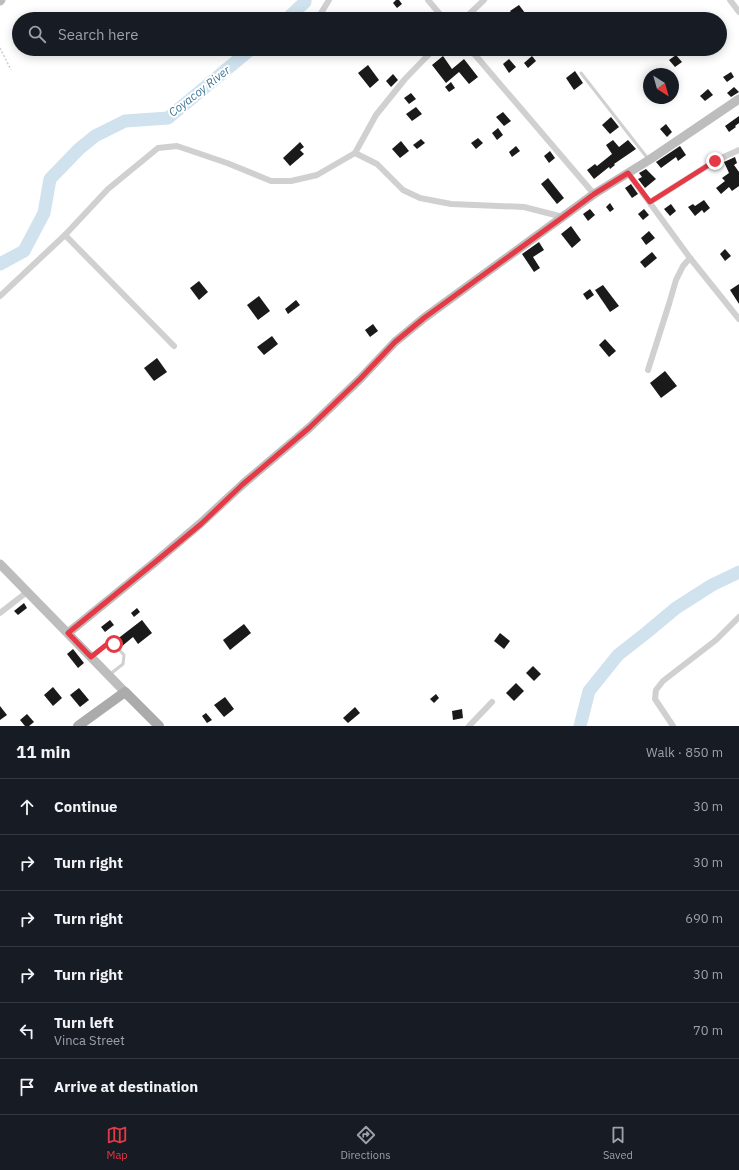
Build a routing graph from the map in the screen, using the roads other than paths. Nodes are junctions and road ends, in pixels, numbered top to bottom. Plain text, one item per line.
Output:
1 (329, 0) edge
2 (428, 0) edge
3 (484, 0) edge
4 (730, 0) edge
5 (322, 12) edge
6 (438, 12) edge
7 (471, 12) edge
8 (739, 12) edge
9 (427, 56) edge
10 (476, 56) edge
11 (581, 73) dead end
12 (739, 99) edge
13 (739, 150) edge
14 (355, 153) junction
15 (649, 160) junction
16 (628, 173) junction
17 (594, 194) junction
18 (650, 202) junction
19 (563, 217) junction
20 (65, 235) junction
21 (690, 258) junction
22 (0, 296) edge
23 (739, 319) edge
24 (174, 346) dead end
25 (648, 370) dead end
26 (0, 564) edge
27 (27, 592) junction
28 (0, 613) edge
29 (739, 617) edge
30 (68, 633) junction
31 (91, 657) junction
32 (108, 675) junction
33 (125, 692) junction
34 (492, 702) dead end
35 (78, 726) edge
36 (159, 726) edge
37 (468, 726) edge
38 (673, 726) edge

1 - 5 street
2 - 6 street
3 - 7 street
4 - 8 street
9 - 14 street
10 - 17 street
11 - 15 lane
12 - 15 street
13 - 18 street
14 - 19 street
14 - 20 street
15 - 16 street
16 - 17 street
16 - 18 street
17 - 19 street
18 - 21 street
19 - 30 street
20 - 22 street
20 - 24 street
21 - 23 street
21 - 25 street
26 - 27 street
27 - 28 street
27 - 30 street
29 - 38 street
30 - 31 street
31 - 32 street
31 - 32 lane
32 - 33 street
33 - 35 main road
33 - 36 main road
34 - 37 street

